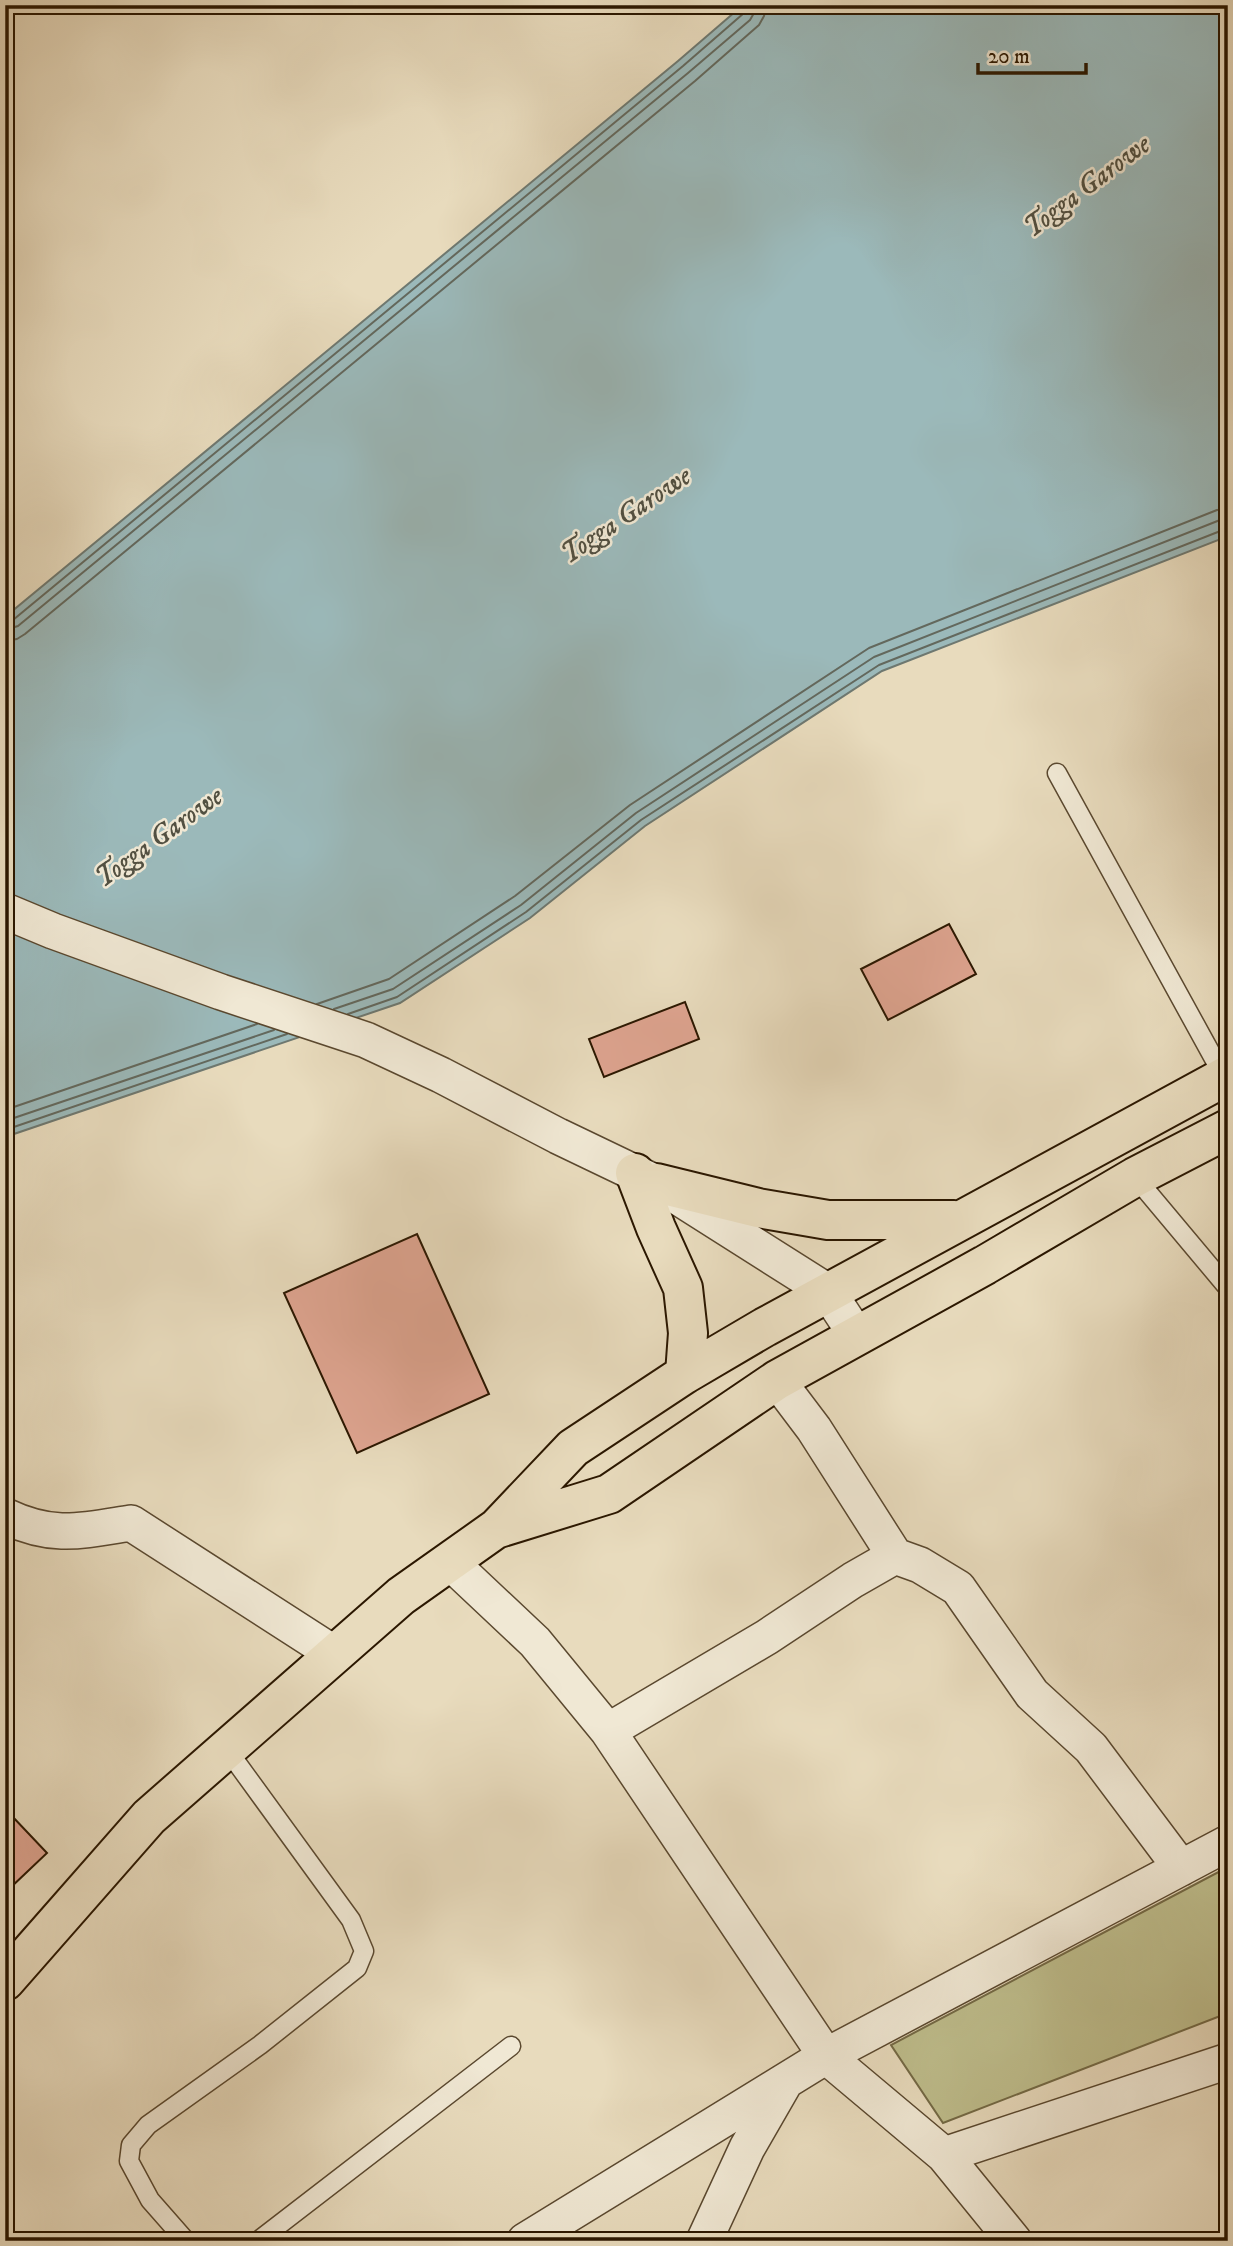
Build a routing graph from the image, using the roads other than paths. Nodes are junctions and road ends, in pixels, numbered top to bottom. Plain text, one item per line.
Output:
1 (1057, 774) dead end
2 (5, 911) edge
3 (1226, 1076) edge
4 (1228, 1129) edge
5 (1136, 1177) junction
6 (646, 1178) junction
7 (959, 1220) junction
8 (1228, 1288) edge
9 (828, 1292) junction
10 (857, 1336) junction
11 (685, 1374) junction
12 (777, 1380) junction
13 (5, 1516) edge
14 (497, 1528) junction
15 (895, 1556) junction
16 (450, 1562) junction
17 (334, 1653) junction
18 (608, 1731) junction
19 (226, 1748) junction
20 (1228, 1843) edge
21 (1181, 1868) junction
22 (5, 1981) edge
23 (511, 2046) dead end
24 (826, 2056) junction
25 (1228, 2062) edge
26 (787, 2079) junction
27 (944, 2155) junction
28 (186, 2241) edge
29 (258, 2241) edge
30 (525, 2241) edge
31 (704, 2241) edge
32 (1014, 2241) edge

1 - 3 lane
2 - 6 street
3 - 7 main road
4 - 5 main road
5 - 8 lane
5 - 10 main road
6 - 7 main road
6 - 9 street
6 - 11 main road
7 - 9 main road
9 - 10 street
9 - 11 main road
10 - 12 main road
11 - 14 main road
12 - 14 main road
12 - 15 street
13 - 17 street
14 - 16 main road
15 - 18 street
15 - 21 street
16 - 17 main road
16 - 18 street
17 - 19 main road
18 - 24 street
19 - 22 main road
19 - 28 lane
20 - 21 street
21 - 24 street
23 - 29 lane
24 - 26 street
24 - 27 street
25 - 27 street
26 - 30 street
26 - 31 street
27 - 32 street

